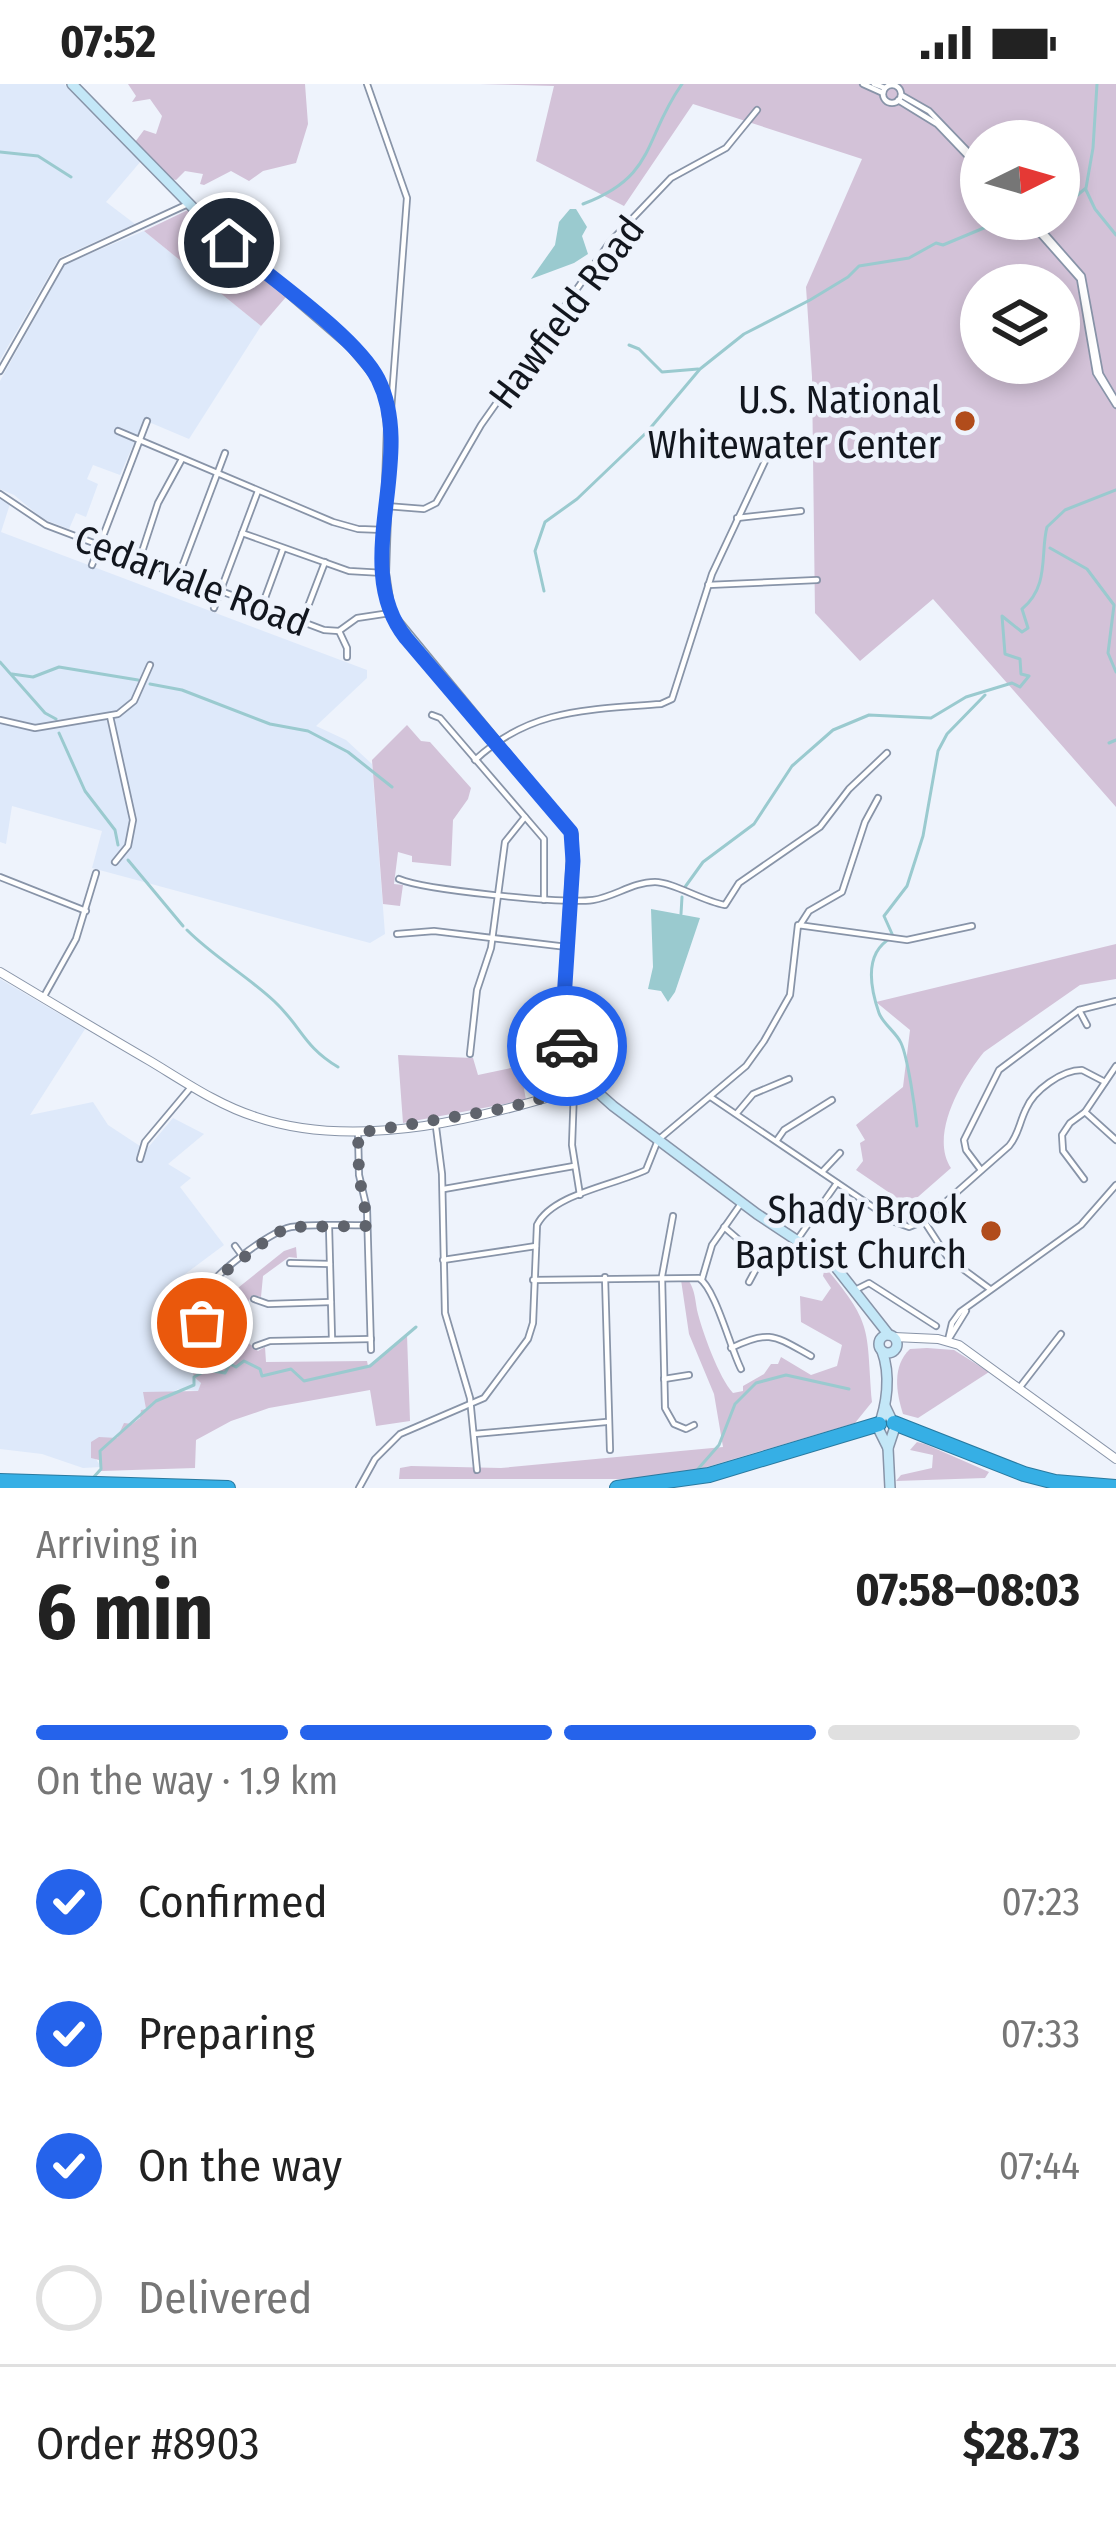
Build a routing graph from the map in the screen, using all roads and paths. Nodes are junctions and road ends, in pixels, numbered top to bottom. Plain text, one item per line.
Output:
1 (72, 84) edge
2 (368, 84) edge
3 (863, 84) edge
4 (874, 84) edge
5 (884, 91) junction
6 (900, 97) junction
7 (757, 110) dead end
8 (960, 147) edge
9 (188, 204) junction
10 (1046, 240) edge
11 (0, 371) edge
12 (1116, 403) edge
13 (388, 415) junction
14 (147, 421) dead end
15 (118, 431) dead end
16 (140, 441) junction
17 (774, 442) dead end
18 (225, 453) dead end
19 (182, 459) junction
20 (217, 475) junction
21 (258, 491) junction
22 (0, 494) edge
23 (386, 506) junction
24 (801, 511) dead end
25 (737, 518) junction
26 (385, 530) junction
27 (242, 533) junction
28 (100, 545) junction
29 (283, 549) junction
30 (140, 560) junction
31 (325, 562) junction
32 (92, 565) dead end
33 (384, 573) junction
34 (179, 575) junction
35 (817, 580) dead end
36 (708, 585) junction
37 (220, 591) junction
38 (261, 606) junction
39 (214, 608) dead end
40 (390, 613) junction
41 (302, 622) junction
42 (339, 631) junction
43 (346, 657) dead end
44 (150, 665) dead end
45 (433, 715) dead end
46 (110, 716) junction
47 (0, 720) edge
48 (495, 741) junction
49 (887, 753) dead end
50 (475, 760) junction
51 (878, 798) dead end
52 (525, 818) junction
53 (115, 862) dead end
54 (96, 873) dead end
55 (0, 878) edge
56 (399, 879) dead end
57 (499, 894) junction
58 (544, 900) junction
59 (571, 901) junction
60 (86, 910) junction
61 (800, 925) junction
62 (972, 926) dead end
63 (397, 934) dead end
64 (492, 938) junction
65 (567, 947) junction
66 (0, 972) edge
67 (43, 998) junction
68 (1116, 1001) edge
69 (1079, 1010) junction
70 (1087, 1025) dead end
71 (470, 1054) dead end
72 (1116, 1066) edge
73 (788, 1079) dead end
74 (1105, 1082) junction
75 (589, 1085) junction
76 (192, 1086) junction
77 (574, 1090) junction
78 (710, 1097) junction
79 (832, 1100) dead end
80 (1085, 1112) junction
81 (737, 1113) junction
82 (435, 1121) junction
83 (358, 1133) junction
84 (658, 1140) junction
85 (777, 1140) junction
86 (1116, 1140) edge
87 (840, 1153) dead end
88 (140, 1159) dead end
89 (574, 1166) junction
90 (981, 1170) junction
91 (822, 1172) junction
92 (1084, 1179) dead end
93 (837, 1183) junction
94 (1116, 1185) edge
95 (442, 1190) junction
96 (580, 1195) junction
97 (742, 1203) junction
98 (673, 1216) dead end
99 (924, 1221) junction
100 (329, 1226) junction
101 (368, 1226) junction
102 (724, 1226) junction
103 (796, 1240) junction
104 (235, 1246) dead end
105 (536, 1246) junction
106 (243, 1257) junction
107 (443, 1260) junction
108 (290, 1263) dead end
109 (330, 1264) junction
110 (662, 1276) junction
111 (605, 1277) junction
112 (702, 1279) junction
113 (533, 1280) junction
114 (749, 1282) dead end
115 (855, 1290) junction
116 (991, 1291) junction
117 (254, 1299) dead end
118 (331, 1302) junction
119 (201, 1320) junction
120 (184, 1324) dead end
121 (936, 1326) dead end
122 (1061, 1334) dead end
123 (206, 1335) dead end
124 (371, 1339) junction
125 (332, 1340) junction
126 (890, 1341) junction
127 (948, 1341) junction
128 (256, 1346) dead end
129 (731, 1348) junction
130 (371, 1350) dead end
131 (811, 1356) dead end
132 (741, 1370) dead end
133 (689, 1375) dead end
134 (664, 1379) junction
135 (1020, 1387) junction
136 (471, 1404) junction
137 (609, 1421) junction
138 (886, 1422) junction
139 (694, 1425) dead end
140 (474, 1434) junction
141 (610, 1450) dead end
142 (1116, 1459) edge
143 (477, 1470) dead end
144 (0, 1481) edge
145 (890, 1483) edge
146 (229, 1488) edge
147 (359, 1488) edge
148 (617, 1488) edge
149 (1114, 1488) edge

1 - 9 main road
2 - 13 street
3 - 5 street
4 - 5 street
5 - 6 street
5 - 6 street
6 - 8 street
7 - 23 street, Hawfield Road
9 - 11 street
9 - 13 main road
10 - 12 street
13 - 23 main road
14 - 16 street
15 - 16 street
16 - 19 street
16 - 28 street
17 - 25 street
18 - 20 street
19 - 20 street
19 - 30 street
20 - 21 street
20 - 34 street
21 - 26 street
21 - 27 street
22 - 28 street, Cedarvale Road
23 - 26 main road
24 - 25 street
25 - 36 street
26 - 33 main road
27 - 29 street
27 - 37 street
28 - 30 street, Cedarvale Road
28 - 32 street
29 - 31 street
29 - 38 street
30 - 34 street, Cedarvale Road
31 - 33 street
31 - 41 street
33 - 40 main road
34 - 37 street, Cedarvale Road
35 - 36 street
36 - 48 street
37 - 38 street, Cedarvale Road
37 - 39 street
38 - 41 street, Cedarvale Road
40 - 42 street, Cedarvale Road
40 - 48 main road
41 - 42 street, Cedarvale Road
42 - 43 street
44 - 46 street
45 - 50 street
46 - 47 street
46 - 53 street
48 - 50 street
48 - 59 main road
49 - 59 street
50 - 52 street
51 - 61 street
52 - 57 street
52 - 58 street
54 - 60 street
55 - 60 street
56 - 57 street
57 - 58 street
57 - 64 street
58 - 59 street
59 - 65 main road
60 - 67 street
61 - 62 street
61 - 78 street
63 - 64 street
64 - 65 street
64 - 71 street
65 - 75 main road
66 - 67 street
67 - 76 street
68 - 69 street
69 - 70 street
69 - 90 street
72 - 74 street
73 - 81 street
74 - 80 street
74 - 90 street
75 - 77 street
75 - 84 main road
76 - 83 street
76 - 88 street
77 - 82 street
77 - 89 street
78 - 81 street
78 - 84 street
79 - 85 street
80 - 86 street
80 - 92 street
81 - 85 street
82 - 83 street
82 - 95 street
83 - 101 street
84 - 96 street
84 - 97 main road
85 - 91 street
87 - 91 street
89 - 95 street
89 - 96 street
90 - 99 street
91 - 93 street
93 - 99 street
93 - 103 street
94 - 116 street
95 - 107 street
96 - 105 street
97 - 102 street
97 - 103 main road
98 - 110 street
99 - 116 street
100 - 101 street
100 - 106 street
100 - 109 street
101 - 124 street
102 - 112 street
102 - 114 street
103 - 115 main road
104 - 106 street
105 - 107 street
105 - 113 street
106 - 119 street
107 - 136 street
108 - 109 street
109 - 118 street
110 - 111 street
110 - 112 street
110 - 134 street
111 - 113 street
111 - 137 street
112 - 129 street
113 - 136 street
115 - 121 street
115 - 126 main road
116 - 127 street
117 - 118 street
118 - 125 street
119 - 120 street
119 - 123 street
122 - 135 street
124 - 125 street
124 - 130 street
125 - 128 street
126 - 127 street
126 - 138 main road
127 - 135 street
129 - 131 street
129 - 132 street
133 - 134 street
134 - 139 street
135 - 142 street
136 - 140 street
136 - 147 street
137 - 140 street
137 - 141 street
138 - 145 main road
138 - 148 highway
138 - 149 highway
140 - 143 street
144 - 146 highway

